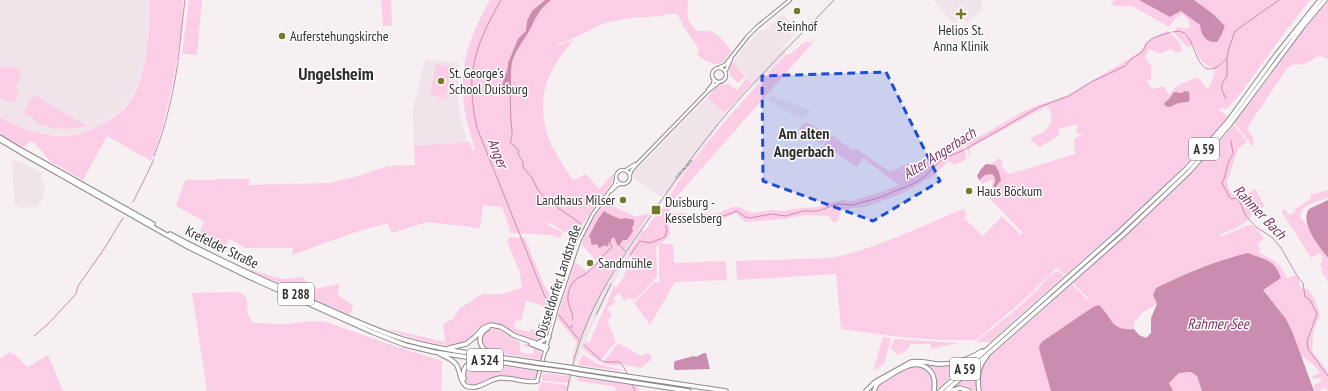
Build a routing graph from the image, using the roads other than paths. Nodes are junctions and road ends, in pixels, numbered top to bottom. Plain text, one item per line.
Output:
1 (790, 0) edge
2 (1320, 0) edge
3 (1325, 0) edge
4 (732, 56) junction
5 (720, 67) junction
6 (726, 71) junction
7 (714, 79) junction
8 (719, 82) junction
9 (707, 92) junction
10 (0, 139) edge
11 (22, 152) junction
12 (638, 163) junction
13 (626, 170) junction
14 (630, 175) junction
15 (616, 180) junction
16 (620, 184) junction
17 (608, 192) junction
18 (1074, 275) junction
19 (1064, 283) junction
20 (549, 337) junction
21 (537, 344) junction
22 (989, 346) junction
23 (546, 348) junction
24 (994, 348) junction
25 (446, 349) junction
26 (434, 352) junction
27 (504, 358) junction
28 (489, 361) junction
29 (538, 380) junction
30 (688, 391) edge
31 (726, 391) edge
32 (866, 391) edge
33 (874, 391) edge
34 (934, 391) edge
35 (940, 391) edge
36 (946, 391) edge
37 (950, 391) edge
38 (969, 391) edge
39 (979, 391) edge

1 - 4 main road
2 - 18 highway, A 59
3 - 18 highway, A 59
4 - 5 main road
4 - 6 main road
5 - 6 main road
5 - 7 main road
6 - 8 main road
7 - 8 main road
7 - 9 main road
8 - 9 main road
9 - 12 main road
10 - 11 main road, Krefelder Straße / B 288
11 - 25 highway, Krefelder Straße / B 288
11 - 26 highway, Krefelder Straße / B 288
12 - 13 main road
12 - 14 main road
13 - 14 main road
13 - 15 main road
14 - 16 main road
15 - 16 main road
15 - 17 main road, Düsseldorfer Landstraße
16 - 17 main road, Düsseldorfer Landstraße
17 - 20 main road, Düsseldorfer Landstraße
18 - 19 highway, A 59
19 - 22 highway, A 59
19 - 24 highway, A 59
20 - 21 highway
20 - 23 main road, Düsseldorfer Landstraße
21 - 23 highway
21 - 25 highway
22 - 32 highway
22 - 35 highway, A 59
23 - 27 highway
23 - 29 main road, Düsseldorfer Landstraße
24 - 36 highway, A 59
24 - 39 highway
25 - 27 highway, A 524
26 - 28 highway, A 524
26 - 29 highway
27 - 31 highway, A 524, bridge
28 - 29 highway
28 - 30 highway, A 524, bridge
33 - 34 highway
37 - 38 highway

